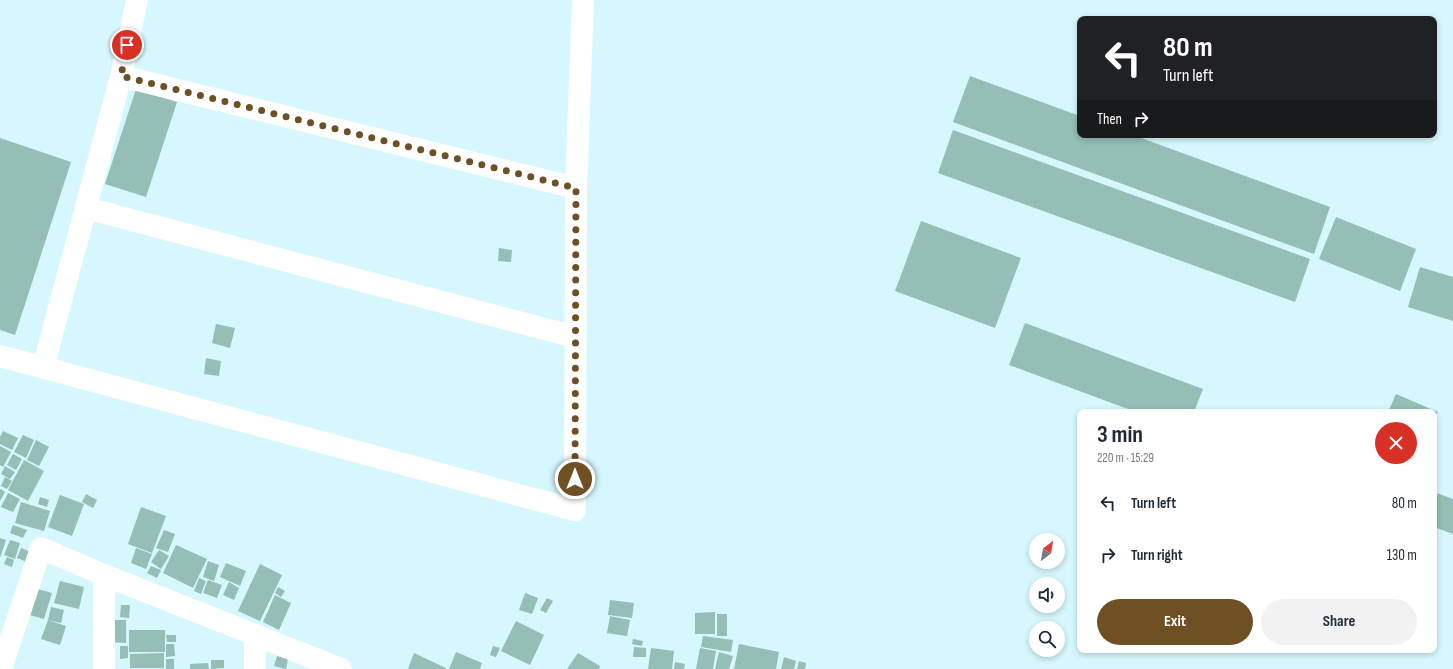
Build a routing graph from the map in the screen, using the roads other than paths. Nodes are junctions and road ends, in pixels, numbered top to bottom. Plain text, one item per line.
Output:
1 (137, 0) edge
2 (583, 0) edge
3 (121, 76) junction
4 (576, 188) junction
5 (86, 208) junction
6 (575, 337) junction
7 (0, 356) edge
8 (43, 368) junction
9 (104, 575) junction
10 (255, 635) junction
11 (1, 669) edge
12 (104, 669) edge
13 (255, 669) edge
14 (341, 669) edge

1 - 3 street
2 - 4 street
3 - 4 street
3 - 5 street
4 - 6 street
5 - 6 street
5 - 8 street
6 - 8 street
7 - 8 street
9 - 10 street
9 - 11 street
9 - 12 street
10 - 13 street
10 - 14 street

